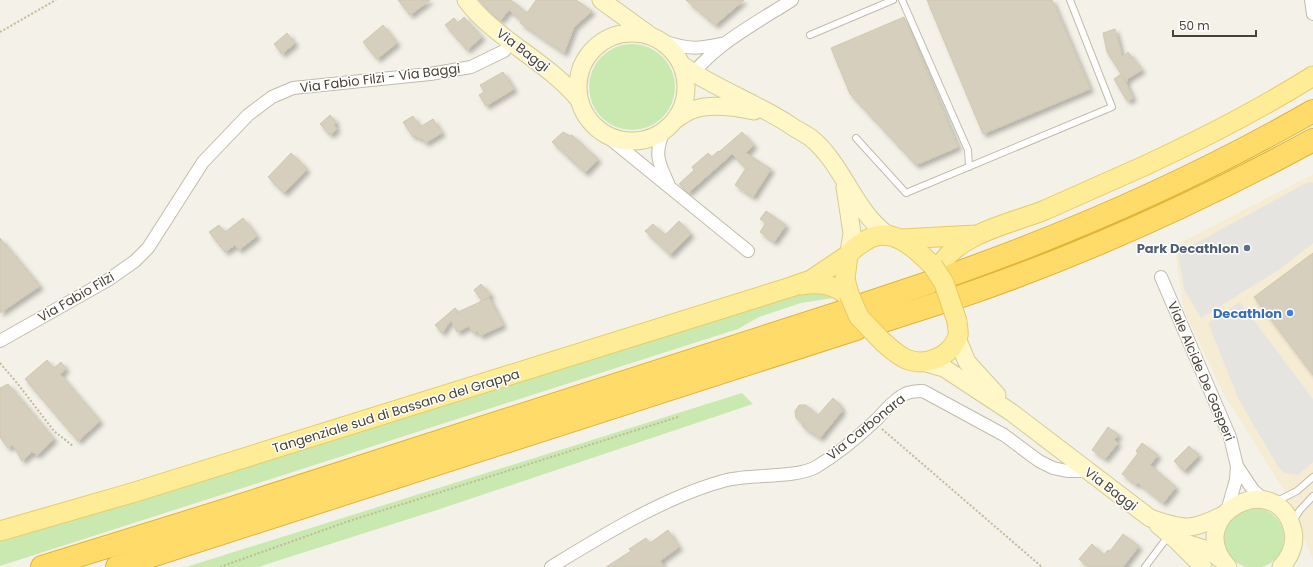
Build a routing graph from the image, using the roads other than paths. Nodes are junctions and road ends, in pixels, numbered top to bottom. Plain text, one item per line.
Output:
1 (466, 0) edge
2 (601, 0) edge
3 (792, 0) edge
4 (893, 0) edge
5 (902, 0) edge
6 (1070, 0) edge
7 (1311, 0) edge
8 (1313, 14) edge
9 (810, 35) dead end
10 (656, 38) junction
11 (512, 42) junction
12 (728, 43) junction
13 (710, 56) junction
14 (687, 74) junction
15 (1313, 76) edge
16 (716, 86) junction
17 (580, 101) junction
18 (1313, 111) edge
19 (778, 116) junction
20 (670, 125) junction
21 (603, 133) junction
22 (856, 138) dead end
23 (1313, 140) edge
24 (969, 167) junction
25 (845, 182) junction
26 (669, 186) junction
27 (977, 235) junction
28 (895, 237) junction
29 (148, 248) joint
30 (748, 251) dead end
31 (849, 254) junction
32 (1161, 278) dead end
33 (943, 281) junction
34 (791, 287) junction
35 (851, 300) junction
36 (856, 329) dead end
37 (957, 330) junction
38 (880, 333) junction
39 (0, 341) edge
40 (922, 362) junction
41 (1011, 412) junction
42 (1238, 466) junction
43 (1086, 471) junction
44 (1313, 477) edge
45 (1313, 496) edge
46 (1269, 502) junction
47 (1225, 513) junction
48 (1150, 518) junction
49 (1291, 523) junction
50 (0, 531) edge
51 (1173, 537) junction
52 (1225, 563) edge
53 (1284, 565) edge
54 (42, 567) edge
55 (117, 567) edge
56 (551, 567) edge
57 (1145, 567) edge
58 (1202, 567) edge

1 - 11 main road, Via Baggi
2 - 10 main road, Via Baggi
3 - 12 street
4 - 9 lane
5 - 24 lane
6 - 24 lane
7 - 8 street
10 - 12 street
10 - 14 main road, Via Baggi
10 - 17 main road, Via Baggi
11 - 17 main road, Via Baggi
11 - 29 street, Via Fabio Filzi - Via Baggi
12 - 13 street
13 - 14 street
13 - 16 street
14 - 16 main road, Via Baggi
14 - 20 main road, Via Baggi
15 - 27 main road, Tangenziale sud di Bassano del Grappa
16 - 19 main road, Via Baggi
17 - 21 main road, Via Baggi
18 - 33 highway
19 - 20 main road, Via Baggi
19 - 25 main road, Via Baggi
20 - 21 main road, Via Baggi
20 - 26 street, Via Baggi
21 - 26 street, Via Baggi
22 - 24 lane
23 - 33 highway
25 - 28 main road, Via Baggi
25 - 31 main road, Via Baggi
26 - 30 street, Via Baggi
27 - 28 main road, Tangenziale sud di Bassano del Grappa
27 - 33 main road, Tangenziale sud di Bassano del Grappa
28 - 31 main road, Tangenziale sud di Bassano del Grappa
28 - 33 main road
29 - 39 street, Via Fabio Filzi
31 - 34 main road, Tangenziale sud di Bassano del Grappa
31 - 35 main road
32 - 42 street, Viale Alcide De Gasperi
33 - 35 highway
33 - 37 main road, bridge
33 - 38 highway
34 - 35 main road, Tangenziale sud di Bassano del Grappa
34 - 50 main road, Tangenziale sud di Bassano del Grappa
35 - 38 main road, bridge
35 - 54 highway
36 - 55 highway
37 - 40 main road
37 - 41 main road, Via Baggi
38 - 40 main road
40 - 41 main road, Via Baggi
41 - 43 main road, Via Baggi
42 - 46 street, Viale Alcide De Gasperi
42 - 47 street, Viale Alcide De Gasperi
43 - 48 main road, Via Baggi
43 - 56 street, Via Carbonara
44 - 46 lane
45 - 49 lane
46 - 47 main road
46 - 49 main road, Viale Alcide De Gasperi
47 - 48 main road, Via Baggi
47 - 52 main road, Viale Alcide De Gasperi
48 - 51 main road, Viale Alcide De Gasperi
49 - 53 main road
51 - 52 main road, Viale Alcide De Gasperi
51 - 57 lane
51 - 58 main road, Viale Alcide De Gasperi

